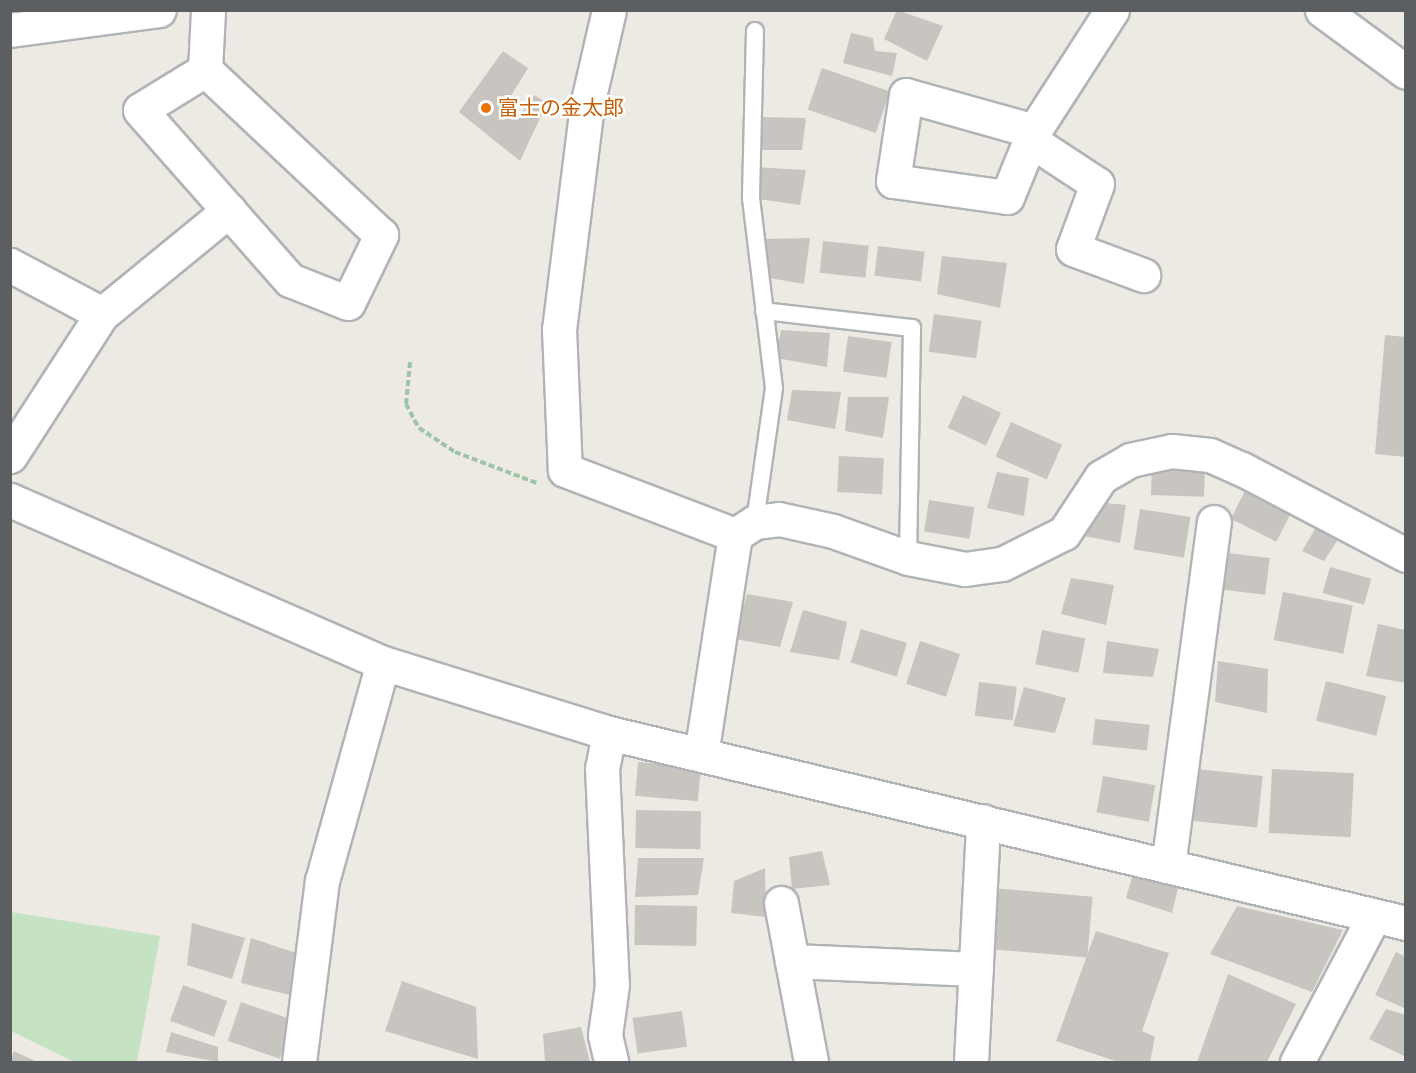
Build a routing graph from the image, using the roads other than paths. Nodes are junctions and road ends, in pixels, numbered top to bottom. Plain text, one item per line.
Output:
1 (159, 10) edge
2 (208, 10) edge
3 (609, 10) edge
4 (1112, 10) edge
5 (1322, 10) edge
6 (10, 30) edge
7 (754, 31) dead end
8 (205, 70) junction
9 (1406, 72) edge
10 (229, 210) junction
11 (10, 265) edge
12 (1143, 275) dead end
13 (764, 311) junction
14 (102, 314) junction
15 (10, 456) edge
16 (10, 500) edge
17 (1214, 522) dead end
18 (745, 529) junction
19 (1406, 555) edge
20 (908, 558) junction
21 (383, 663) junction
22 (609, 733) junction
23 (701, 754) junction
24 (983, 821) junction
25 (1168, 866) junction
26 (781, 903) dead end
27 (1374, 916) junction
28 (1406, 923) edge
29 (792, 961) junction
30 (975, 969) junction
31 (299, 1062) edge
32 (611, 1062) edge
33 (811, 1062) edge
34 (971, 1062) edge
35 (1297, 1062) edge

1 - 6 street
2 - 8 street
3 - 18 street
4 - 12 street
5 - 9 street
7 - 13 lane
8 - 10 street
8 - 10 street
10 - 14 street
11 - 14 street
13 - 18 lane
13 - 20 lane
14 - 15 street
16 - 21 street
17 - 25 street
18 - 20 street
18 - 23 street
19 - 20 street
21 - 22 street
21 - 31 street
22 - 23 street
22 - 32 street
23 - 24 street
24 - 25 street
24 - 30 street
25 - 27 street
26 - 29 street
27 - 28 street
27 - 35 street
29 - 30 street
29 - 33 street
30 - 34 street

